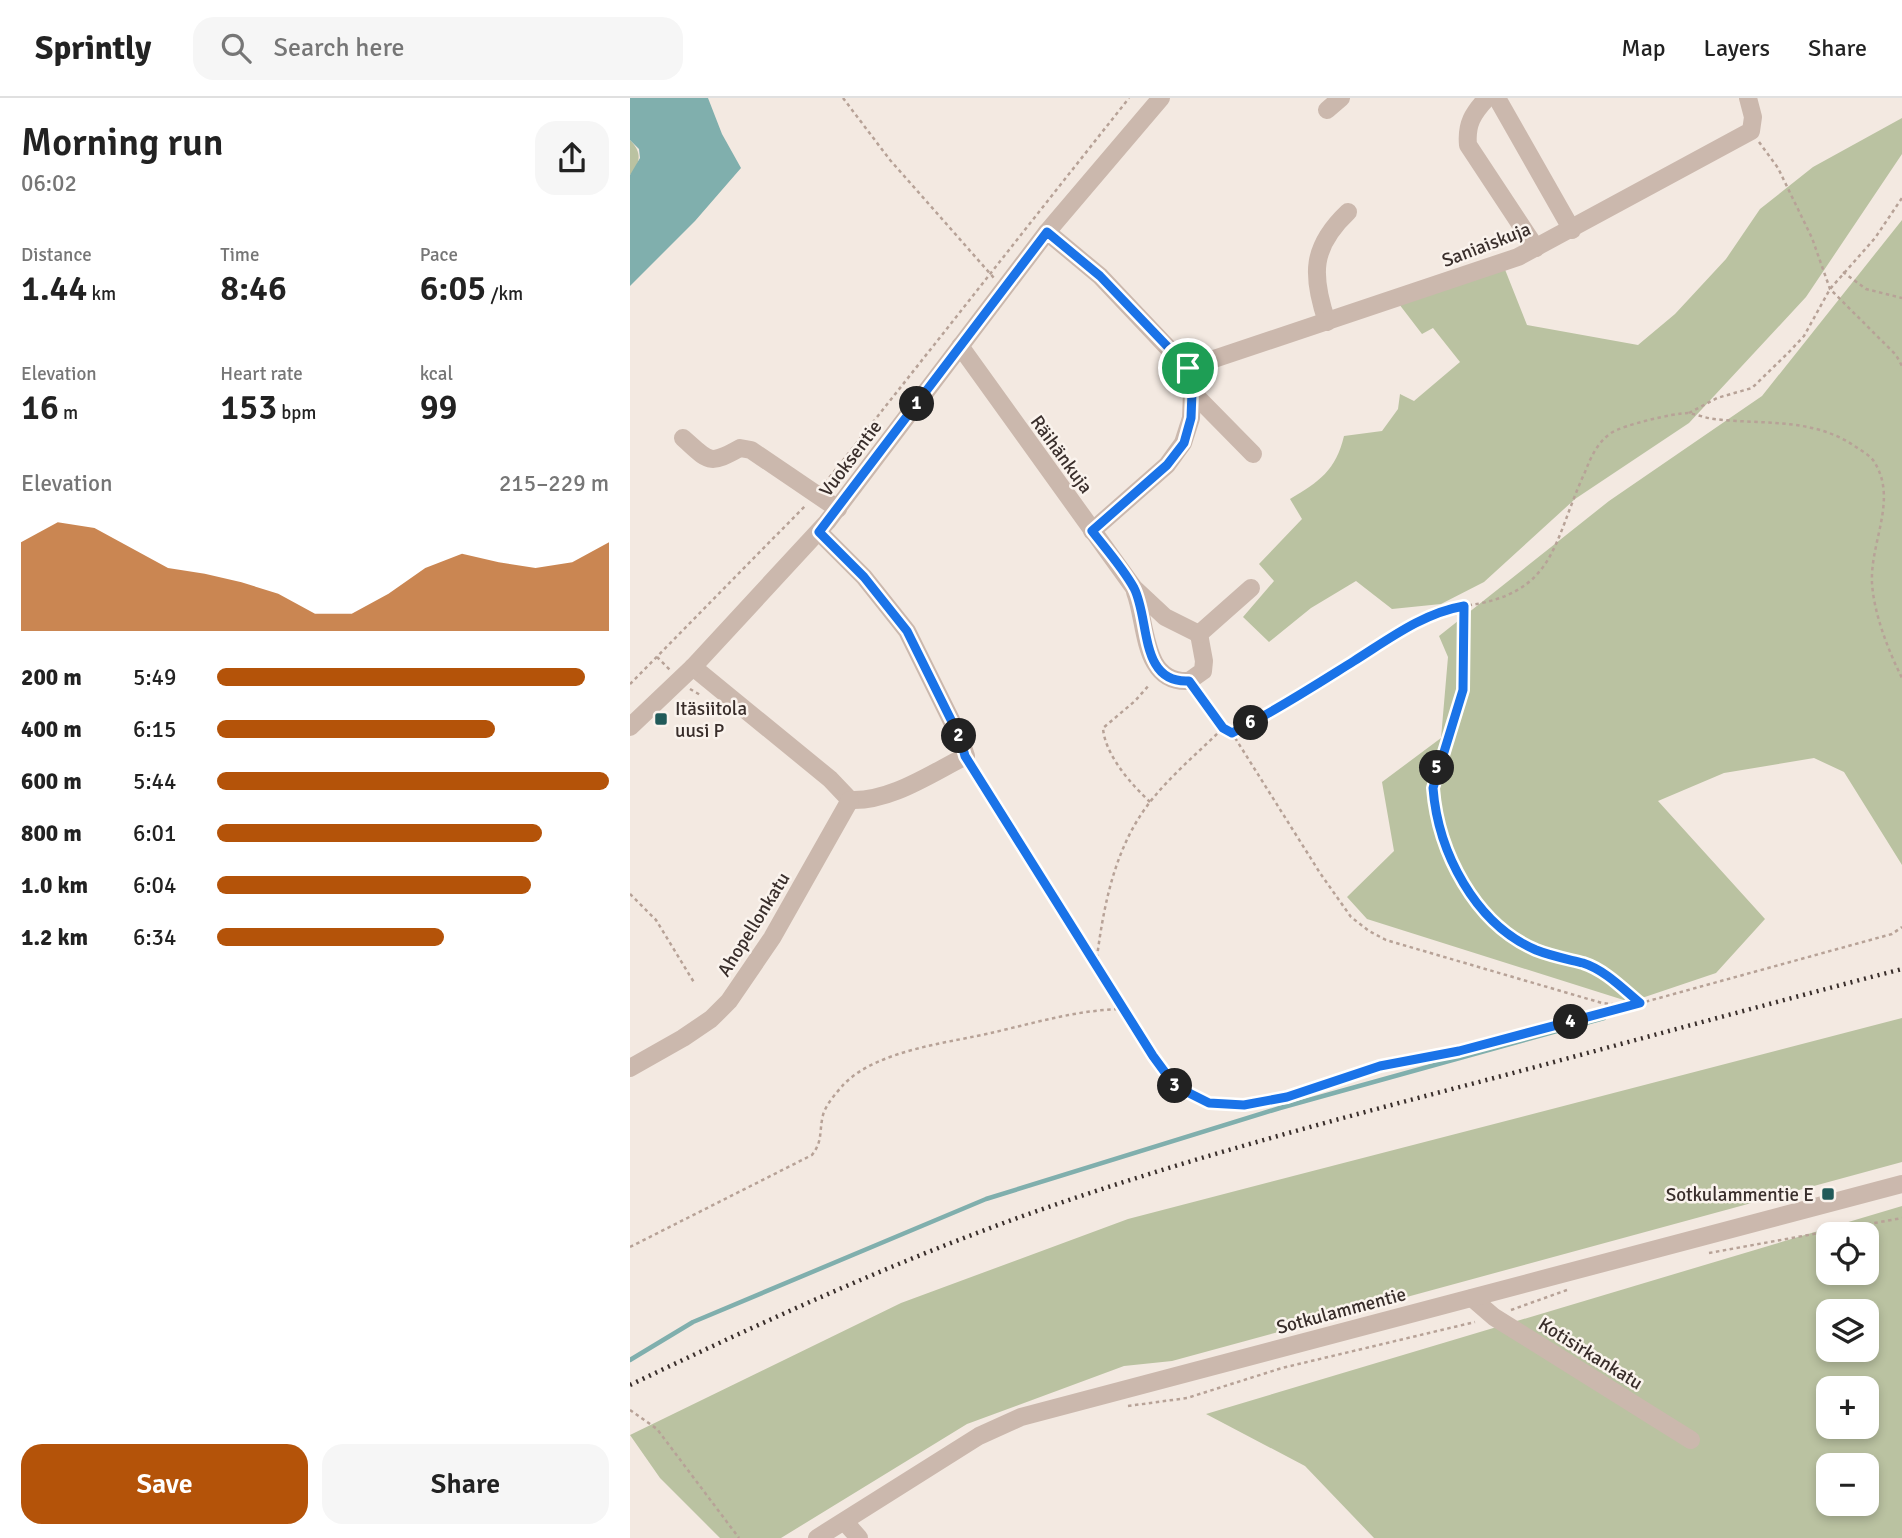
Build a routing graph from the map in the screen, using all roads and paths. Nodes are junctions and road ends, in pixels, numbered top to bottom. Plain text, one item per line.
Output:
1 (844, 98) edge
2 (1129, 98) edge
3 (1161, 98) edge
4 (1341, 98) edge
5 (1487, 98) edge
6 (1497, 98) edge
7 (1748, 98) edge
8 (1327, 110) dead end
9 (1751, 131) junction
10 (1902, 198) edge
11 (1348, 212) dead end
12 (1572, 230) junction
13 (1047, 232) junction
14 (1536, 248) junction
15 (989, 272) junction
16 (1843, 272) junction
17 (1004, 288) junction
18 (1830, 289) junction
19 (1902, 298) edge
20 (1327, 322) junction
21 (960, 346) junction
22 (1902, 366) edge
23 (1188, 368) junction
24 (1192, 392) junction
25 (1687, 413) junction
26 (683, 438) dead end
27 (1254, 454) dead end
28 (816, 494) junction
29 (838, 509) junction
30 (1092, 531) junction
31 (819, 532) junction
32 (1251, 588) dead end
33 (1134, 589) junction
34 (1464, 606) junction
35 (1199, 634) junction
36 (693, 667) junction
37 (1160, 672) junction
38 (1902, 678) edge
39 (1189, 681) junction
40 (630, 684) edge
41 (630, 727) edge
42 (1223, 728) junction
43 (1232, 733) junction
44 (965, 756) junction
45 (850, 800) junction
46 (1150, 802) junction
47 (630, 894) edge
48 (1902, 927) edge
49 (1096, 965) junction
50 (695, 984) dead end
51 (1640, 1003) junction
52 (1630, 1006) junction
53 (1122, 1009) junction
54 (630, 1068) edge
55 (1902, 1184) edge
56 (1902, 1218) edge
57 (630, 1247) edge
58 (1707, 1253) dead end
59 (1574, 1288) dead end
60 (1472, 1298) junction
61 (1494, 1317) junction
62 (1117, 1408) dead end
63 (630, 1410) edge
64 (1691, 1440) dead end
65 (845, 1521) junction
66 (739, 1538) edge
67 (817, 1538) edge
68 (859, 1538) edge

1 - 15 path
2 - 15 path
3 - 13 street, Vuoksentie
4 - 8 street
5 - 14 street
6 - 12 street
7 - 9 street
9 - 12 street, Saniaiskuja
9 - 18 path
10 - 16 path
11 - 20 street
12 - 14 street, Saniaiskuja
13 - 17 street, Vuoksentie
13 - 23 street
14 - 20 street, Saniaiskuja
15 - 17 path
15 - 28 path
16 - 18 path
16 - 19 path
17 - 21 street, Vuoksentie
18 - 22 path
18 - 25 path
20 - 23 street, Saniaiskuja
21 - 29 street, Vuoksentie
21 - 30 street, Räihänkuja
23 - 24 street
24 - 27 street
24 - 30 street
25 - 34 path
25 - 38 path
26 - 28 street
28 - 29 street
28 - 40 path
29 - 31 street, Vuoksentie
30 - 33 street, Räihänkuja
31 - 36 street, Vuoksentie
31 - 44 street
32 - 35 street
33 - 35 street, Räihänkuja
33 - 37 street
34 - 43 path
34 - 51 path
35 - 39 street
36 - 41 street, Vuoksentie
36 - 45 street
37 - 39 street
37 - 46 path
39 - 42 path
42 - 43 path
42 - 46 path
43 - 52 path
44 - 45 street
44 - 49 path
45 - 54 street, Ahopellonkatu
46 - 49 path
47 - 50 path
48 - 51 path
49 - 53 path
51 - 52 path
52 - 53 path
53 - 57 path
55 - 60 street, Sotkulammentie
56 - 58 path
59 - 61 path
60 - 61 street, Kotisirkankatu
60 - 65 street, Sotkulammentie
61 - 62 path
61 - 64 street, Kotisirkankatu
63 - 66 path
65 - 67 street, Sotkulammentie
65 - 68 street

